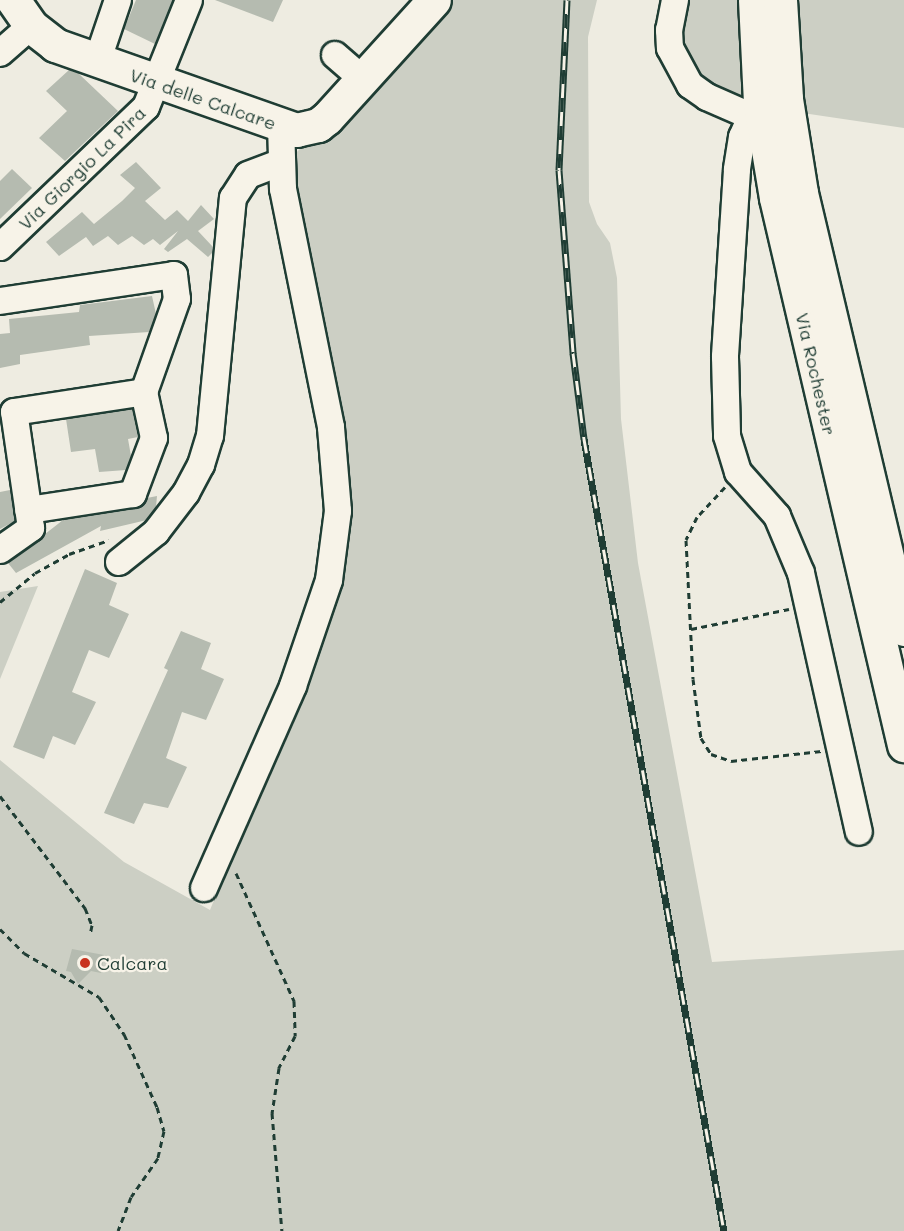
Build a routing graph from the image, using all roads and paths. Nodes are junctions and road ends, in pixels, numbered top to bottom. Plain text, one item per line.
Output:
1 (118, 0) edge
2 (189, 0) edge
3 (434, 0) edge
4 (675, 0) edge
5 (754, 0) edge
6 (780, 0) edge
7 (22, 13) edge
8 (0, 53) edge
9 (335, 55) dead end
10 (97, 62) junction
11 (364, 80) junction
12 (158, 84) junction
13 (757, 119) junction
14 (281, 127) junction
15 (280, 163) junction
16 (0, 247) edge
17 (0, 301) edge
18 (144, 392) junction
19 (738, 472) junction
20 (28, 510) junction
21 (0, 550) edge
22 (116, 550) joint
23 (0, 602) edge
24 (808, 605) junction
25 (691, 629) junction
26 (904, 629) edge
27 (895, 663) edge
28 (904, 745) edge
29 (840, 749) junction
30 (0, 796) edge
31 (859, 832) dead end
32 (223, 845) junction
33 (204, 888) dead end
34 (0, 929) edge
35 (90, 935) dead end
36 (118, 1231) edge
37 (282, 1231) edge

1 - 10 street
2 - 12 street, Via Giorgio La Pira
3 - 11 main road, Via delle Calcare
4 - 13 street
5 - 13 main road, Via Rochester
6 - 26 main road, Via Rochester
7 - 8 street
7 - 10 main road, Via delle Calcare
9 - 11 street
10 - 12 main road, Via delle Calcare
11 - 14 main road, Via delle Calcare
12 - 14 main road, Via delle Calcare
12 - 16 street, Via Giorgio La Pira
13 - 19 street
13 - 27 main road, Via Rochester
14 - 15 street
15 - 22 street
15 - 32 street
17 - 18 street
18 - 20 street
18 - 20 street
19 - 24 street
19 - 25 path
20 - 21 street
22 - 23 path
24 - 25 path
24 - 29 street
25 - 29 path
27 - 28 main road, Via Rochester
29 - 31 street
30 - 35 path
32 - 33 street
32 - 37 path
34 - 36 path

